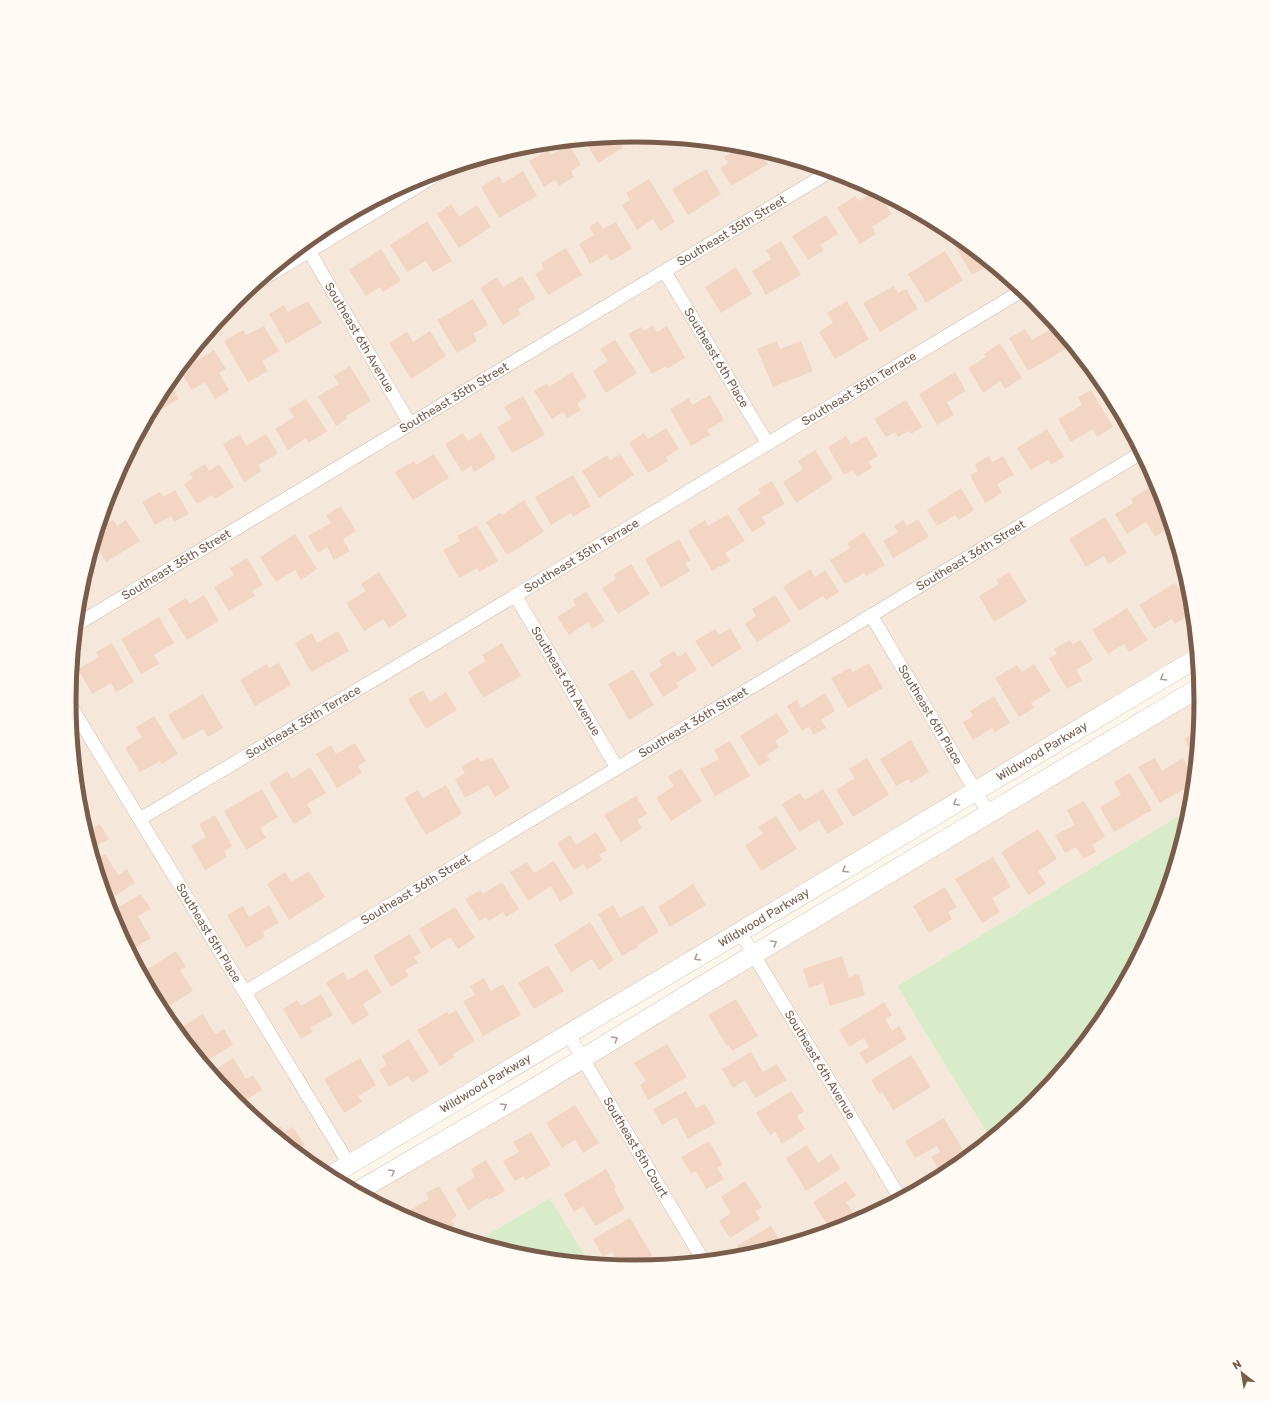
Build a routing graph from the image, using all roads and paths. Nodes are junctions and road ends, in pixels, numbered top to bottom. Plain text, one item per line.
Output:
1 (825, 175) edge
2 (400, 194) edge
3 (357, 216) edge
4 (309, 251) junction
5 (282, 267) edge
6 (665, 272) junction
7 (1018, 293) edge
8 (410, 424) junction
9 (768, 444) junction
10 (1137, 455) edge
11 (515, 595) junction
12 (871, 615) junction
13 (82, 621) edge
14 (1193, 661) edge
15 (1194, 691) edge
16 (76, 715) edge
17 (617, 768) junction
18 (975, 792) junction
19 (989, 814) junction
20 (140, 819) junction
21 (740, 932) junction
22 (754, 955) junction
23 (245, 992) junction
24 (568, 1034) junction
25 (583, 1059) junction
26 (349, 1164) junction
27 (336, 1172) edge
28 (362, 1189) edge
29 (897, 1194) edge
30 (700, 1256) edge

1 - 6 street, Southeast 35th Street
2 - 3 street
3 - 4 street
4 - 5 street
4 - 8 street, Southeast 6th Avenue
6 - 8 street, Southeast 35th Street
6 - 9 street, Southeast 6th Place
7 - 9 street, Southeast 35th Terrace
8 - 13 street, Southeast 35th Street
9 - 11 street, Southeast 35th Terrace
10 - 12 street, Southeast 36th Street
11 - 17 street, Southeast 6th Avenue
11 - 20 street, Southeast 35th Terrace
12 - 17 street, Southeast 36th Street
12 - 18 street, Southeast 6th Place
14 -> 18 street, Wildwood Parkway
15 - 19 street
16 - 20 street, Southeast 5th Place
17 - 23 street, Southeast 36th Street
18 - 19 street, Southeast 6th Place
18 -> 21 street, Wildwood Parkway
22 -> 19 street
20 - 23 street, Southeast 5th Place
21 - 22 street, Southeast 6th Avenue
21 -> 24 street, Wildwood Parkway
25 -> 22 street
22 - 29 street, Southeast 6th Avenue
23 - 26 street, Southeast 5th Place
24 - 25 street, Southeast 5th Court
24 - 26 street, Wildwood Parkway
28 -> 25 street
25 - 30 street, Southeast 5th Court
26 - 27 street, Wildwood Parkway

